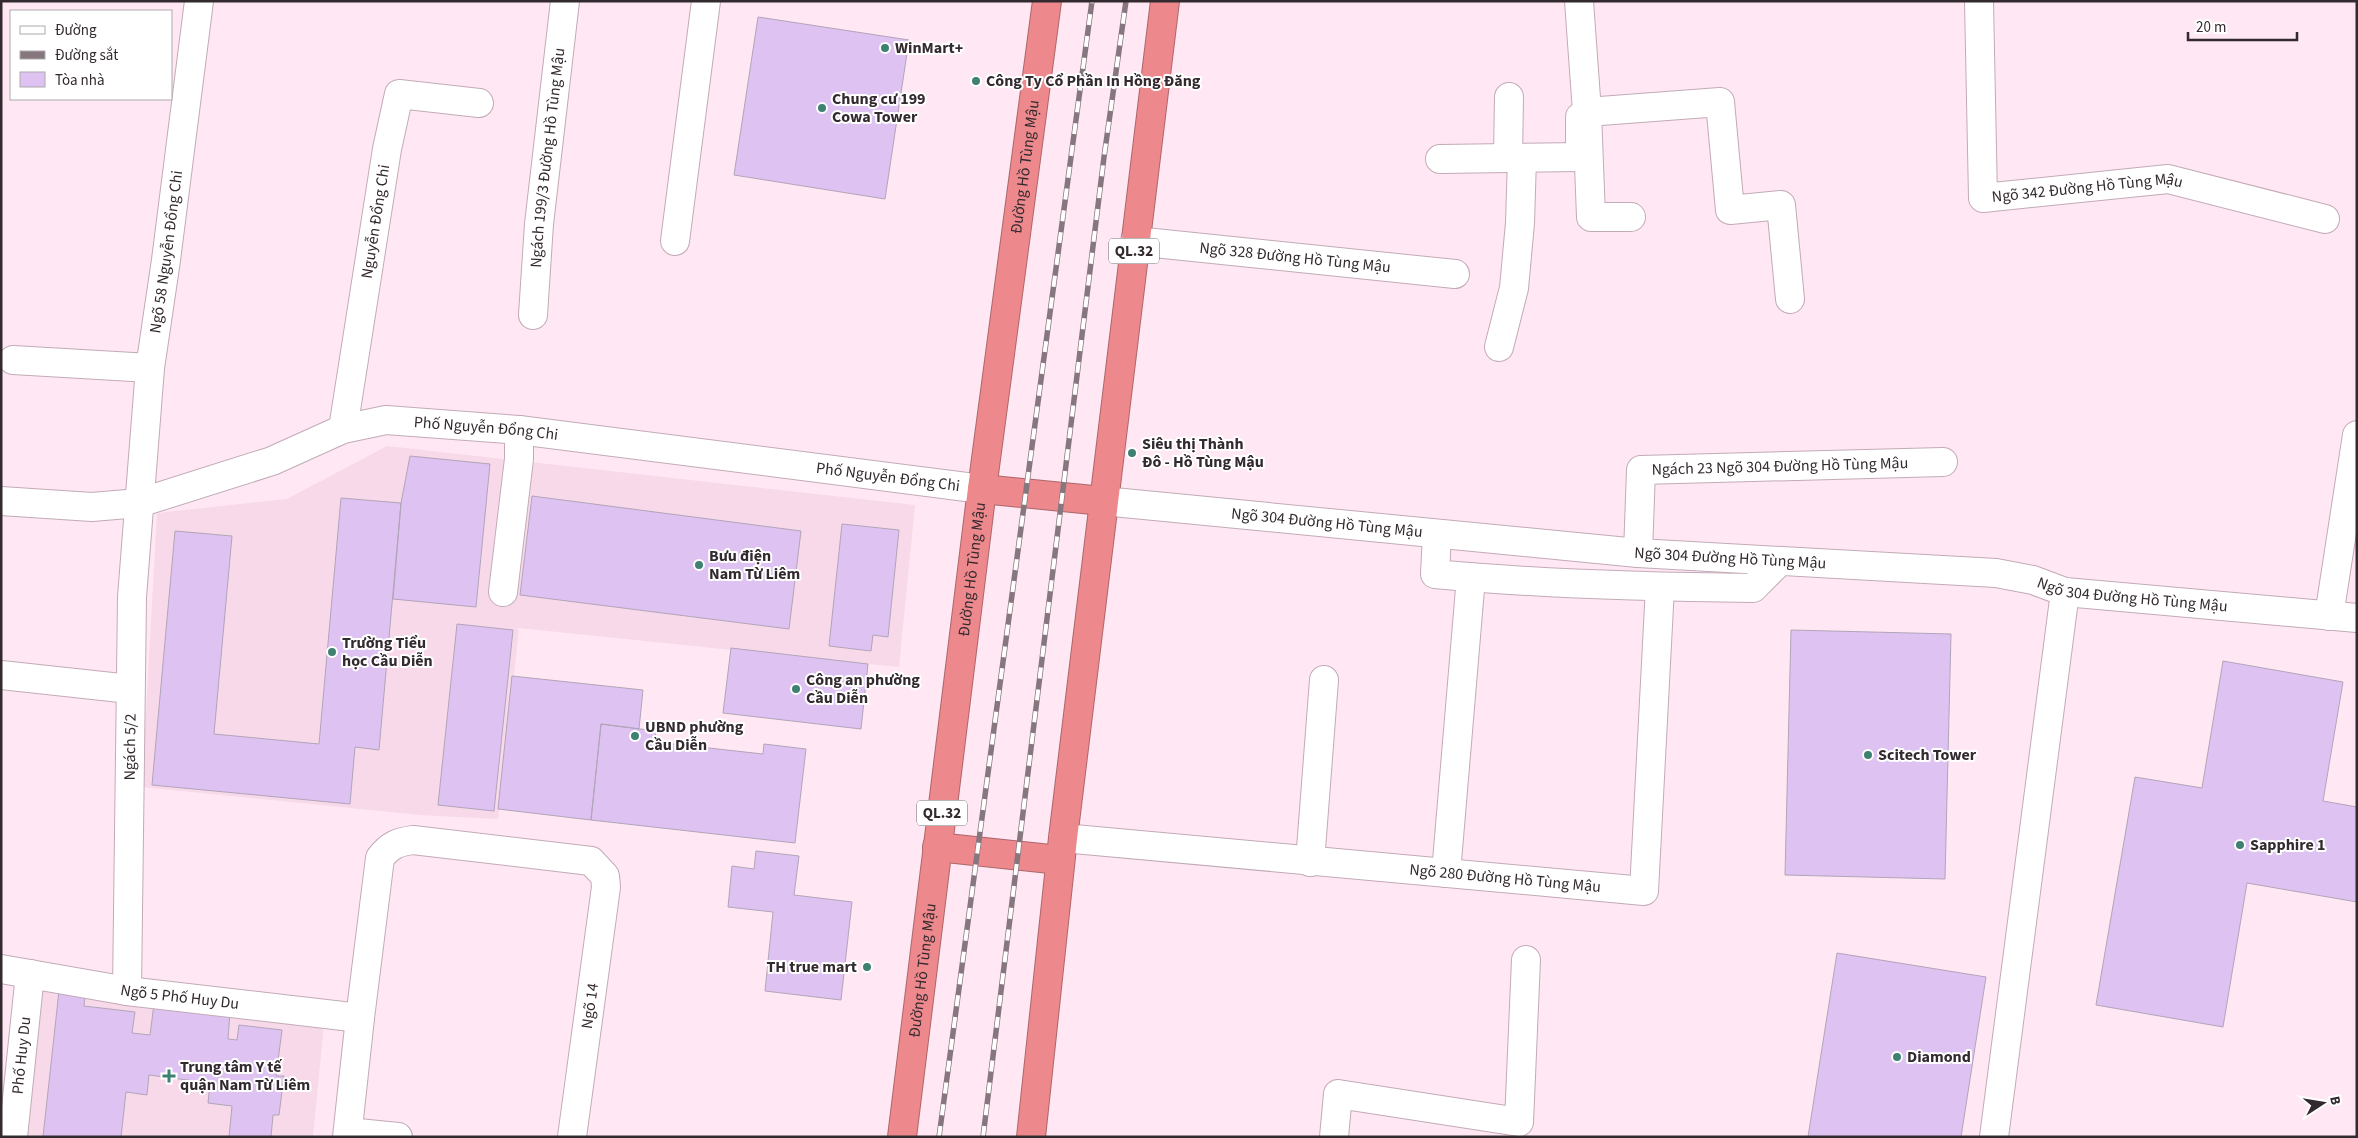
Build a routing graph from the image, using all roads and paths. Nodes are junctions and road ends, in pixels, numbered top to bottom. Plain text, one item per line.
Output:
1 (199, 1) edge
2 (565, 1) edge
3 (706, 1) edge
4 (1047, 1) edge
5 (1165, 1) edge
6 (1579, 1) edge
7 (1980, 1) edge
8 (1508, 97) dead end
9 (479, 103) dead end
10 (1587, 112) junction
11 (1515, 158) junction
12 (1440, 159) dead end
13 (1631, 217) dead end
14 (2324, 218) dead end
15 (676, 241) dead end
16 (1135, 241) junction
17 (1455, 274) dead end
18 (1790, 298) dead end
19 (533, 315) dead end
20 (1499, 347) dead end
21 (14, 360) dead end
22 (150, 368) junction
23 (343, 429) junction
24 (519, 430) junction
25 (2357, 435) edge
26 (1943, 462) dead end
27 (982, 490) junction
28 (1, 501) edge
29 (1103, 501) junction
30 (139, 503) junction
31 (1437, 534) junction
32 (1638, 553) junction
33 (1780, 561) junction
34 (1470, 577) junction
35 (1660, 587) junction
36 (503, 592) dead end
37 (2065, 592) junction
38 (2329, 616) junction
39 (2357, 618) edge
40 (1, 675) edge
41 (1324, 680) dead end
42 (130, 688) junction
43 (938, 847) junction
44 (1062, 849) junction
45 (1310, 862) junction
46 (1446, 873) junction
47 (1526, 960) dead end
48 (1, 969) edge
49 (30, 974) junction
50 (127, 992) junction
51 (360, 1018) junction
52 (348, 1134) edge
53 (13, 1137) edge
54 (398, 1137) edge
55 (572, 1137) edge
56 (902, 1137) edge
57 (1030, 1137) edge
58 (1334, 1137) edge
59 (1994, 1137) edge

1 - 22 street, Ngõ 58 Nguyễn Đổng Chi
2 - 19 street, Ngách 199/3 Đường Hồ Tùng Mậu
3 - 15 street
4 - 27 highway, Đường Hồ Tùng Mậu / QL.32
5 - 16 highway, QL.32
6 - 10 street
7 - 14 street, Ngõ 342 Đường Hồ Tùng Mậu
8 - 11 street
9 - 23 street, Nguyễn Đổng Chi
10 - 11 street
10 - 13 street
10 - 18 street
11 - 12 street
11 - 20 street
16 - 17 street, Ngõ 328 Đường Hồ Tùng Mậu
16 - 29 highway, QL.32
21 - 22 street
22 - 30 street, Ngõ 58 Nguyễn Đổng Chi
23 - 24 street, Phố Nguyễn Đổng Chi
23 - 30 street, Phố Nguyễn Đổng Chi
24 - 27 street, Phố Nguyễn Đổng Chi
24 - 36 street
25 - 38 street
26 - 32 street, Ngách 23 Ngõ 304 Đường Hồ Tùng Mậu
27 - 29 highway
27 - 43 highway, Đường Hồ Tùng Mậu / QL.32
28 - 30 street, Phố Nguyễn Đổng Chi
29 - 31 street, Ngõ 304 Đường Hồ Tùng Mậu
29 - 44 highway, QL.32
30 - 42 street, Ngách 5/2
31 - 32 street, Ngõ 304 Đường Hồ Tùng Mậu
31 - 34 street
32 - 33 street, Ngõ 304 Đường Hồ Tùng Mậu
33 - 35 street
33 - 37 street, Ngõ 304 Đường Hồ Tùng Mậu
34 - 35 street
34 - 46 street
35 - 46 street, Ngõ 280 Đường Hồ Tùng Mậu
37 - 38 street, Ngõ 304 Đường Hồ Tùng Mậu
37 - 59 street
38 - 39 street, Ngõ 304 Đường Hồ Tùng Mậu
40 - 42 street
41 - 45 street
42 - 50 street, Ngách 5/2
43 - 44 highway
43 - 56 highway, Đường Hồ Tùng Mậu / QL.32
44 - 45 street, Ngõ 280 Đường Hồ Tùng Mậu
44 - 57 highway, QL.32
45 - 46 street, Ngõ 280 Đường Hồ Tùng Mậu
47 - 58 street
48 - 49 street, Ngõ 5 Phố Huy Du
49 - 50 street, Ngõ 5 Phố Huy Du
49 - 53 street, Phố Huy Du
50 - 51 street, Ngõ 5 Phố Huy Du
51 - 52 street
51 - 55 street, Ngõ 14
52 - 54 street

